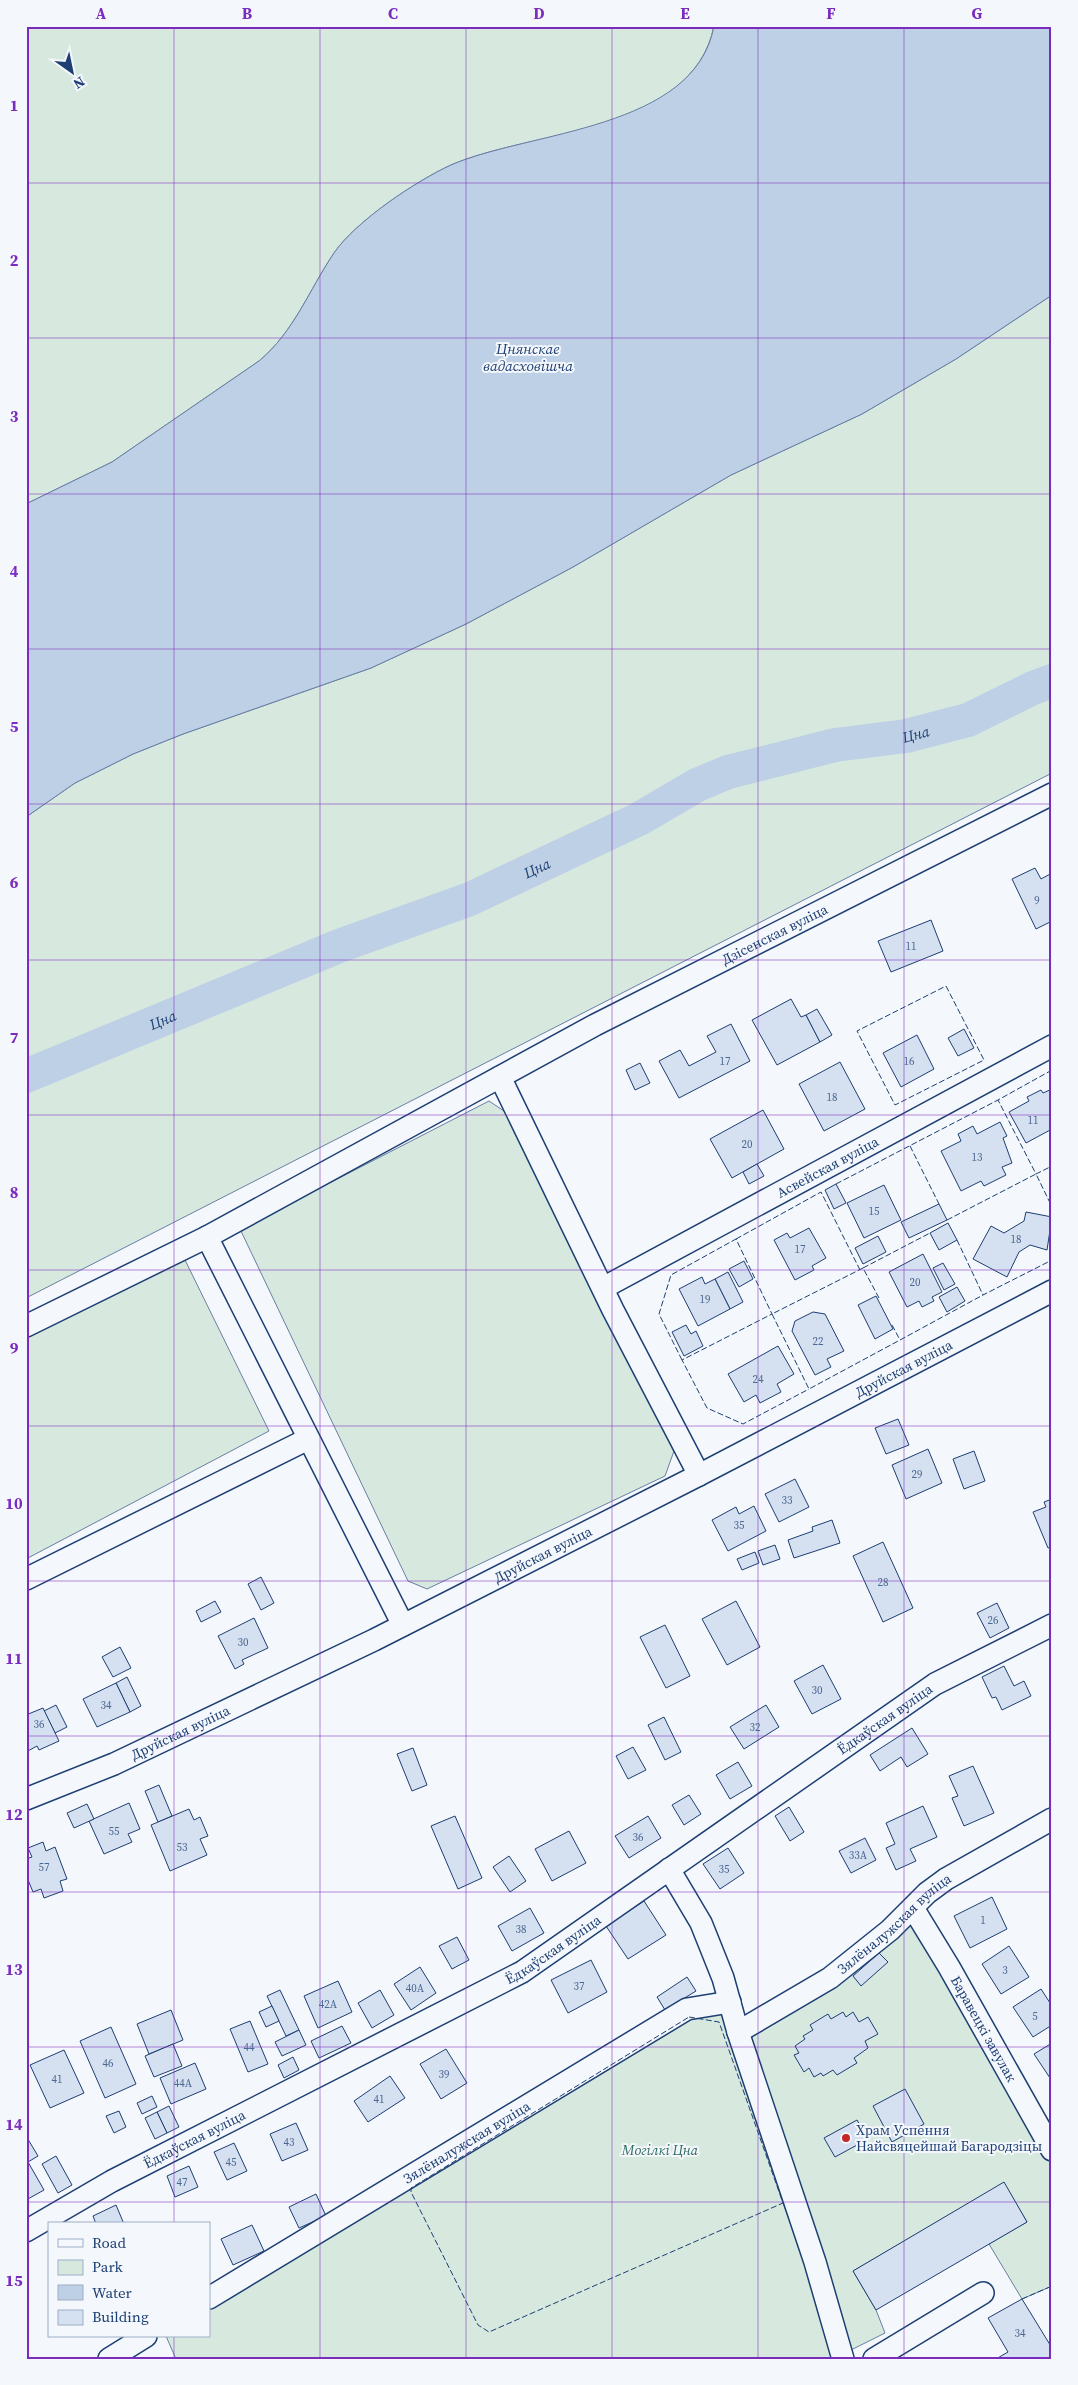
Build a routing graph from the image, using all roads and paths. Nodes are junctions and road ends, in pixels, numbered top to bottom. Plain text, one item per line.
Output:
1 (1052, 794) edge
2 (1052, 1046) edge
3 (500, 1077) junction
4 (207, 1237) junction
5 (603, 1288) junction
6 (1052, 1291) edge
7 (26, 1326) edge
8 (308, 1439) junction
9 (699, 1475) junction
10 (26, 1579) edge
11 (403, 1625) junction
12 (1052, 1625) edge
13 (26, 1799) edge
14 (1052, 1819) edge
15 (669, 1870) junction
16 (913, 1908) junction
17 (730, 2002) junction
18 (738, 2032) junction
19 (1052, 2150) edge
20 (26, 2231) edge
21 (983, 2293) dead end
22 (210, 2297) edge
23 (143, 2338) edge
24 (109, 2359) edge
25 (843, 2359) edge
26 (874, 2359) edge

1 - 3 street, Дзісенская вуліца
2 - 5 street, Асвейская вуліца
3 - 4 street, Дзісенская вуліца
3 - 5 street
4 - 7 street, Дзісенская вуліца
4 - 8 street
5 - 9 street
6 - 9 street, Друйская вуліца
8 - 10 street
8 - 11 street
9 - 11 street, Друйская вуліца
11 - 13 street, Друйская вуліца
12 - 15 street, Ёдкаўская вуліца
14 - 16 street, Зялёналужская вуліца
15 - 17 street
15 - 20 street, Ёдкаўская вуліца
16 - 18 street, Зялёналужская вуліца
16 - 19 street, Баравецкі завулак
17 - 18 street
17 - 22 street, Зялёналужская вуліца
18 - 25 street
21 - 26 street
23 - 24 street

